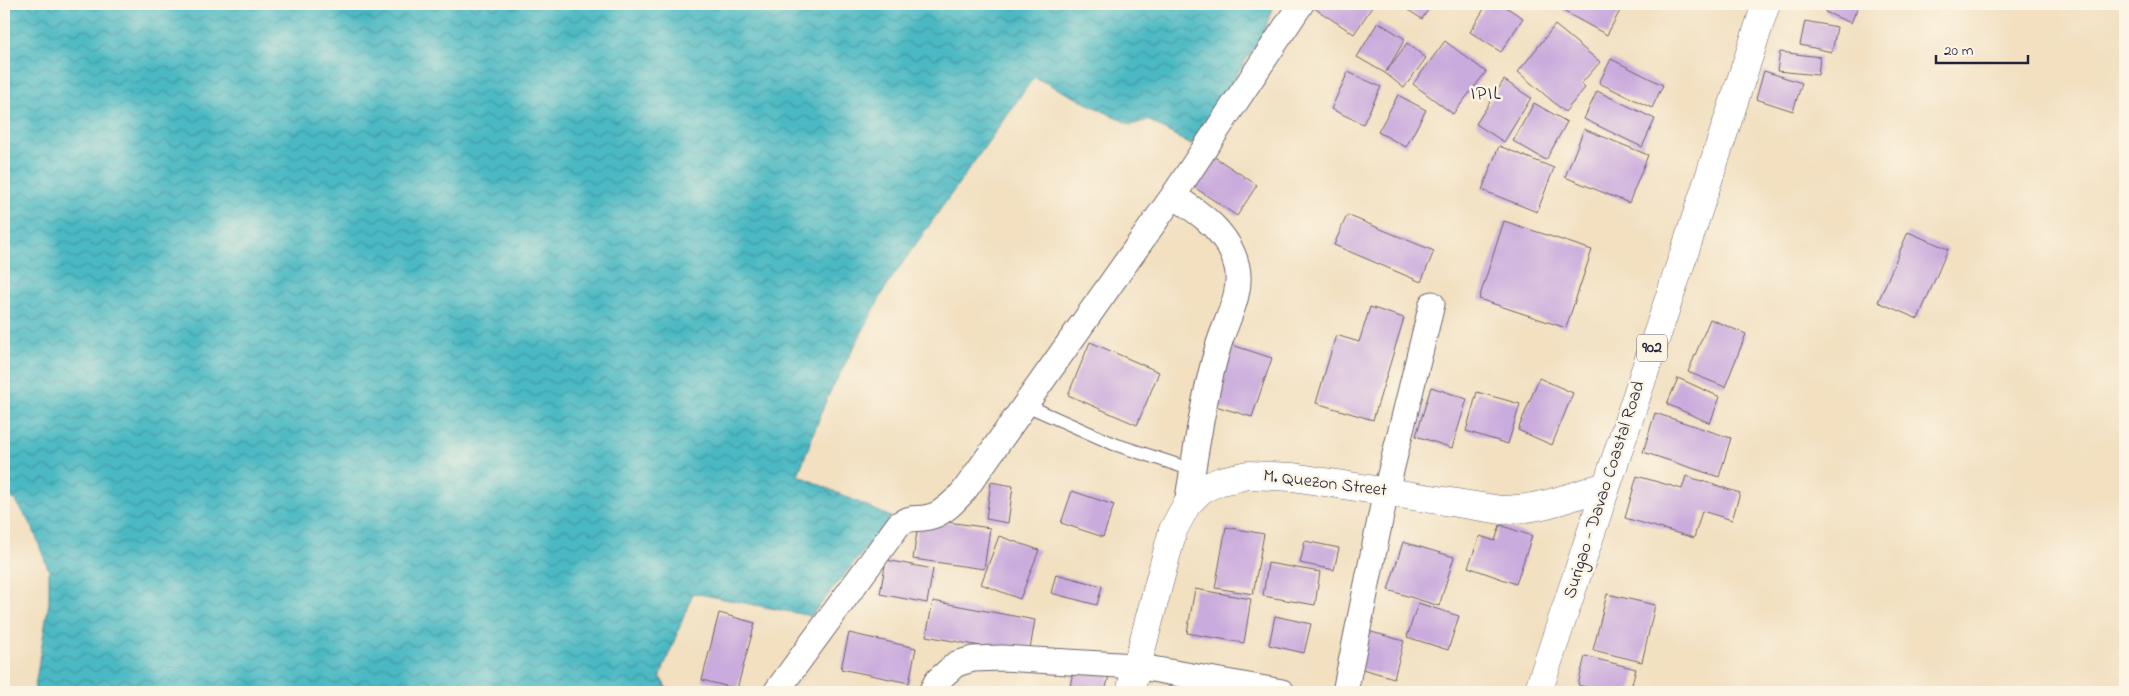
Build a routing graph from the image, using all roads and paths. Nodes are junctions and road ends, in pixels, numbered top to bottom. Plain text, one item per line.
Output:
1 (1301, 4) edge
2 (1766, 4) edge
3 (1173, 196) junction
4 (1432, 304) dead end
5 (1026, 405) junction
6 (1193, 470) junction
7 (1605, 486) junction
8 (1386, 491) junction
9 (1186, 504) junction
10 (1132, 679) edge
11 (776, 692) edge
12 (931, 692) edge
13 (1282, 692) edge
14 (1345, 692) edge
15 (1538, 692) edge

1 - 3 street
2 - 7 main road, Surigao - Davao Coastal Road / 902
3 - 5 street
3 - 6 street
4 - 8 street
5 - 6 lane
5 - 11 street
6 - 9 street
7 - 8 main road, M. Quezon Street
7 - 15 main road, Surigao - Davao Coastal Road / 902
8 - 9 main road, M. Quezon Street
8 - 14 street
9 - 10 main road, M. Quezon Street
10 - 12 street
10 - 13 street

